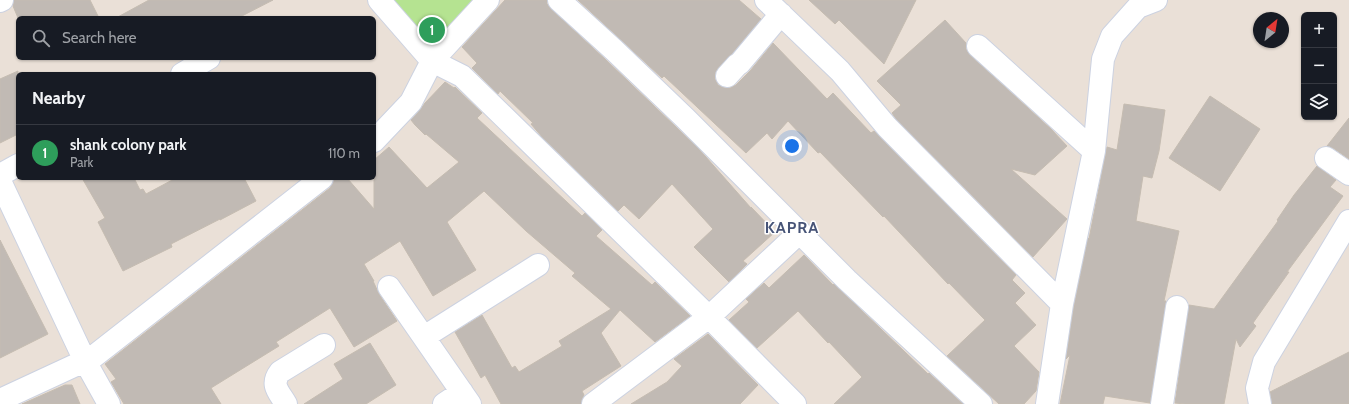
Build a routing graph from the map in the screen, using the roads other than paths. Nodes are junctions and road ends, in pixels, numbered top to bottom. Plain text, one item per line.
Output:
1 (379, 0) edge
2 (488, 0) edge
3 (559, 0) edge
4 (1156, 0) edge
5 (774, 7) edge
6 (978, 46) dead end
7 (206, 60) edge
8 (432, 60) junction
9 (185, 72) edge
10 (727, 76) dead end
11 (376, 140) edge
12 (1094, 151) junction
13 (1326, 158) dead end
14 (16, 166) edge
15 (1349, 174) edge
16 (0, 175) edge
17 (319, 180) edge
18 (0, 181) edge
19 (1349, 221) edge
20 (800, 232) junction
21 (538, 266) dead end
22 (389, 287) dead end
23 (1062, 304) junction
24 (1177, 307) dead end
25 (709, 317) junction
26 (424, 337) junction
27 (324, 344) dead end
28 (85, 361) junction
29 (466, 398) edge
30 (0, 400) edge
31 (109, 404) edge
32 (286, 404) edge
33 (444, 404) edge
34 (593, 404) edge
35 (795, 404) edge
36 (981, 404) edge
37 (1047, 404) edge
38 (1162, 404) edge
39 (1260, 404) edge

1 - 8 street
2 - 8 street
3 - 20 street
4 - 12 street
5 - 10 street
5 - 23 street
6 - 12 street
7 - 9 street
8 - 11 street
8 - 25 street
12 - 23 street
13 - 15 street
14 - 16 street
17 - 28 street
18 - 28 street
19 - 39 street
20 - 25 street
20 - 36 street
21 - 26 street
22 - 26 street
23 - 37 street
24 - 38 street
25 - 34 street
25 - 35 street
26 - 29 street
27 - 32 street
28 - 30 street
28 - 31 street
29 - 33 street

